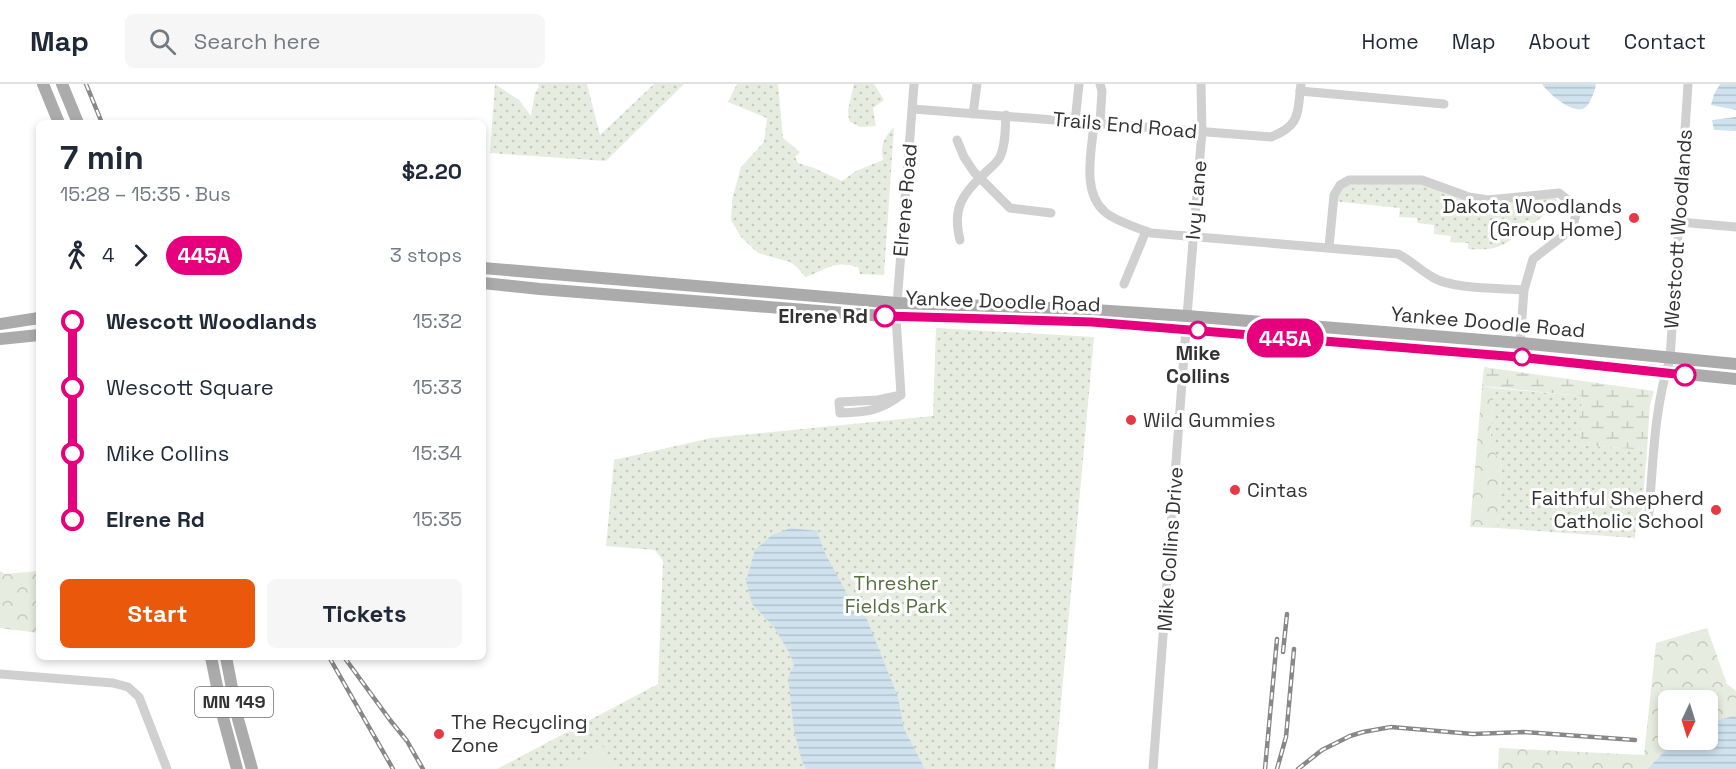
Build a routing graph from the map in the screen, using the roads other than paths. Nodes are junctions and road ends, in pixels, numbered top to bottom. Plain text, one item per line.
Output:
1 (43, 84) edge
2 (62, 84) edge
3 (914, 84) edge
4 (977, 84) edge
5 (1079, 84) edge
6 (1100, 84) edge
7 (1201, 84) edge
8 (1688, 84) edge
9 (1300, 87) edge
10 (1444, 104) dead end
11 (913, 109) junction
12 (973, 114) junction
13 (1006, 115) junction
14 (58, 120) edge
15 (77, 120) edge
16 (1075, 122) junction
17 (1097, 123) junction
18 (1202, 131) junction
19 (957, 140) dead end
20 (980, 178) junction
21 (1051, 213) dead end
22 (1679, 222) junction
23 (1736, 227) edge
24 (1146, 231) junction
25 (1193, 237) junction
26 (960, 240) dead end
27 (1329, 247) junction
28 (486, 268) edge
29 (486, 274) edge
30 (580, 277) junction
31 (486, 283) edge
32 (1124, 284) dead end
33 (1524, 290) junction
34 (897, 303) junction
35 (1187, 316) junction
36 (896, 317) junction
37 (36, 318) edge
38 (1092, 322) junction
39 (0, 324) edge
40 (1313, 327) junction
41 (1186, 329) junction
42 (36, 335) edge
43 (0, 339) edge
44 (1520, 343) junction
45 (1670, 359) junction
46 (1736, 364) edge
47 (1665, 374) junction
48 (1736, 379) edge
49 (901, 395) junction
50 (1648, 524) dead end
51 (212, 660) edge
52 (227, 660) edge
53 (0, 675) edge
54 (167, 769) edge
55 (237, 769) edge
56 (252, 769) edge
57 (1153, 769) edge

1 - 14 main road
2 - 15 main road
3 - 11 street, Elrene Road
4 - 12 street
5 - 16 street
6 - 17 street
7 - 18 street, Ivy Lane
8 - 22 street, Westcott Woodlands
9 - 10 street
9 - 18 street, Trails End Road
11 - 12 street, Trails End Road
11 - 34 street, Elrene Road
12 - 13 street, Trails End Road
13 - 16 street, Trails End Road
13 - 20 street
16 - 17 street, Trails End Road
17 - 18 street, Trails End Road
17 - 24 street
18 - 25 street, Ivy Lane
19 - 20 street
20 - 21 street
20 - 26 street
22 - 23 street
22 - 45 street, Westcott Woodlands
24 - 25 street
24 - 32 street
25 - 27 street
25 - 35 street, Ivy Lane
27 - 33 street
27 - 33 street
28 - 30 main road, Yankee Doodle Road
29 - 30 main road
30 - 34 main road, Yankee Doodle Road
31 - 36 main road, Yankee Doodle Road
33 - 44 street
34 - 35 main road, Yankee Doodle Road
34 - 36 street, Elrene Road
35 - 38 main road
35 - 40 main road, Yankee Doodle Road
36 - 38 main road, Yankee Doodle Road
36 - 49 street, Elrene Road
37 - 39 main road
38 - 41 main road, Yankee Doodle Road
40 - 41 main road
40 - 44 main road, Yankee Doodle Road
41 - 47 main road, Yankee Doodle Road
41 - 57 street, Mike Collins Drive
42 - 43 main road
44 - 45 main road, Yankee Doodle Road
45 - 46 main road, Yankee Doodle Road
45 - 47 street, Westcott Woodlands
47 - 48 main road, Yankee Doodle Road
47 - 50 street, Westcott Woodlands
49 - 49 street
51 - 55 main road, MN 149
52 - 56 main road, MN 149
53 - 54 street

